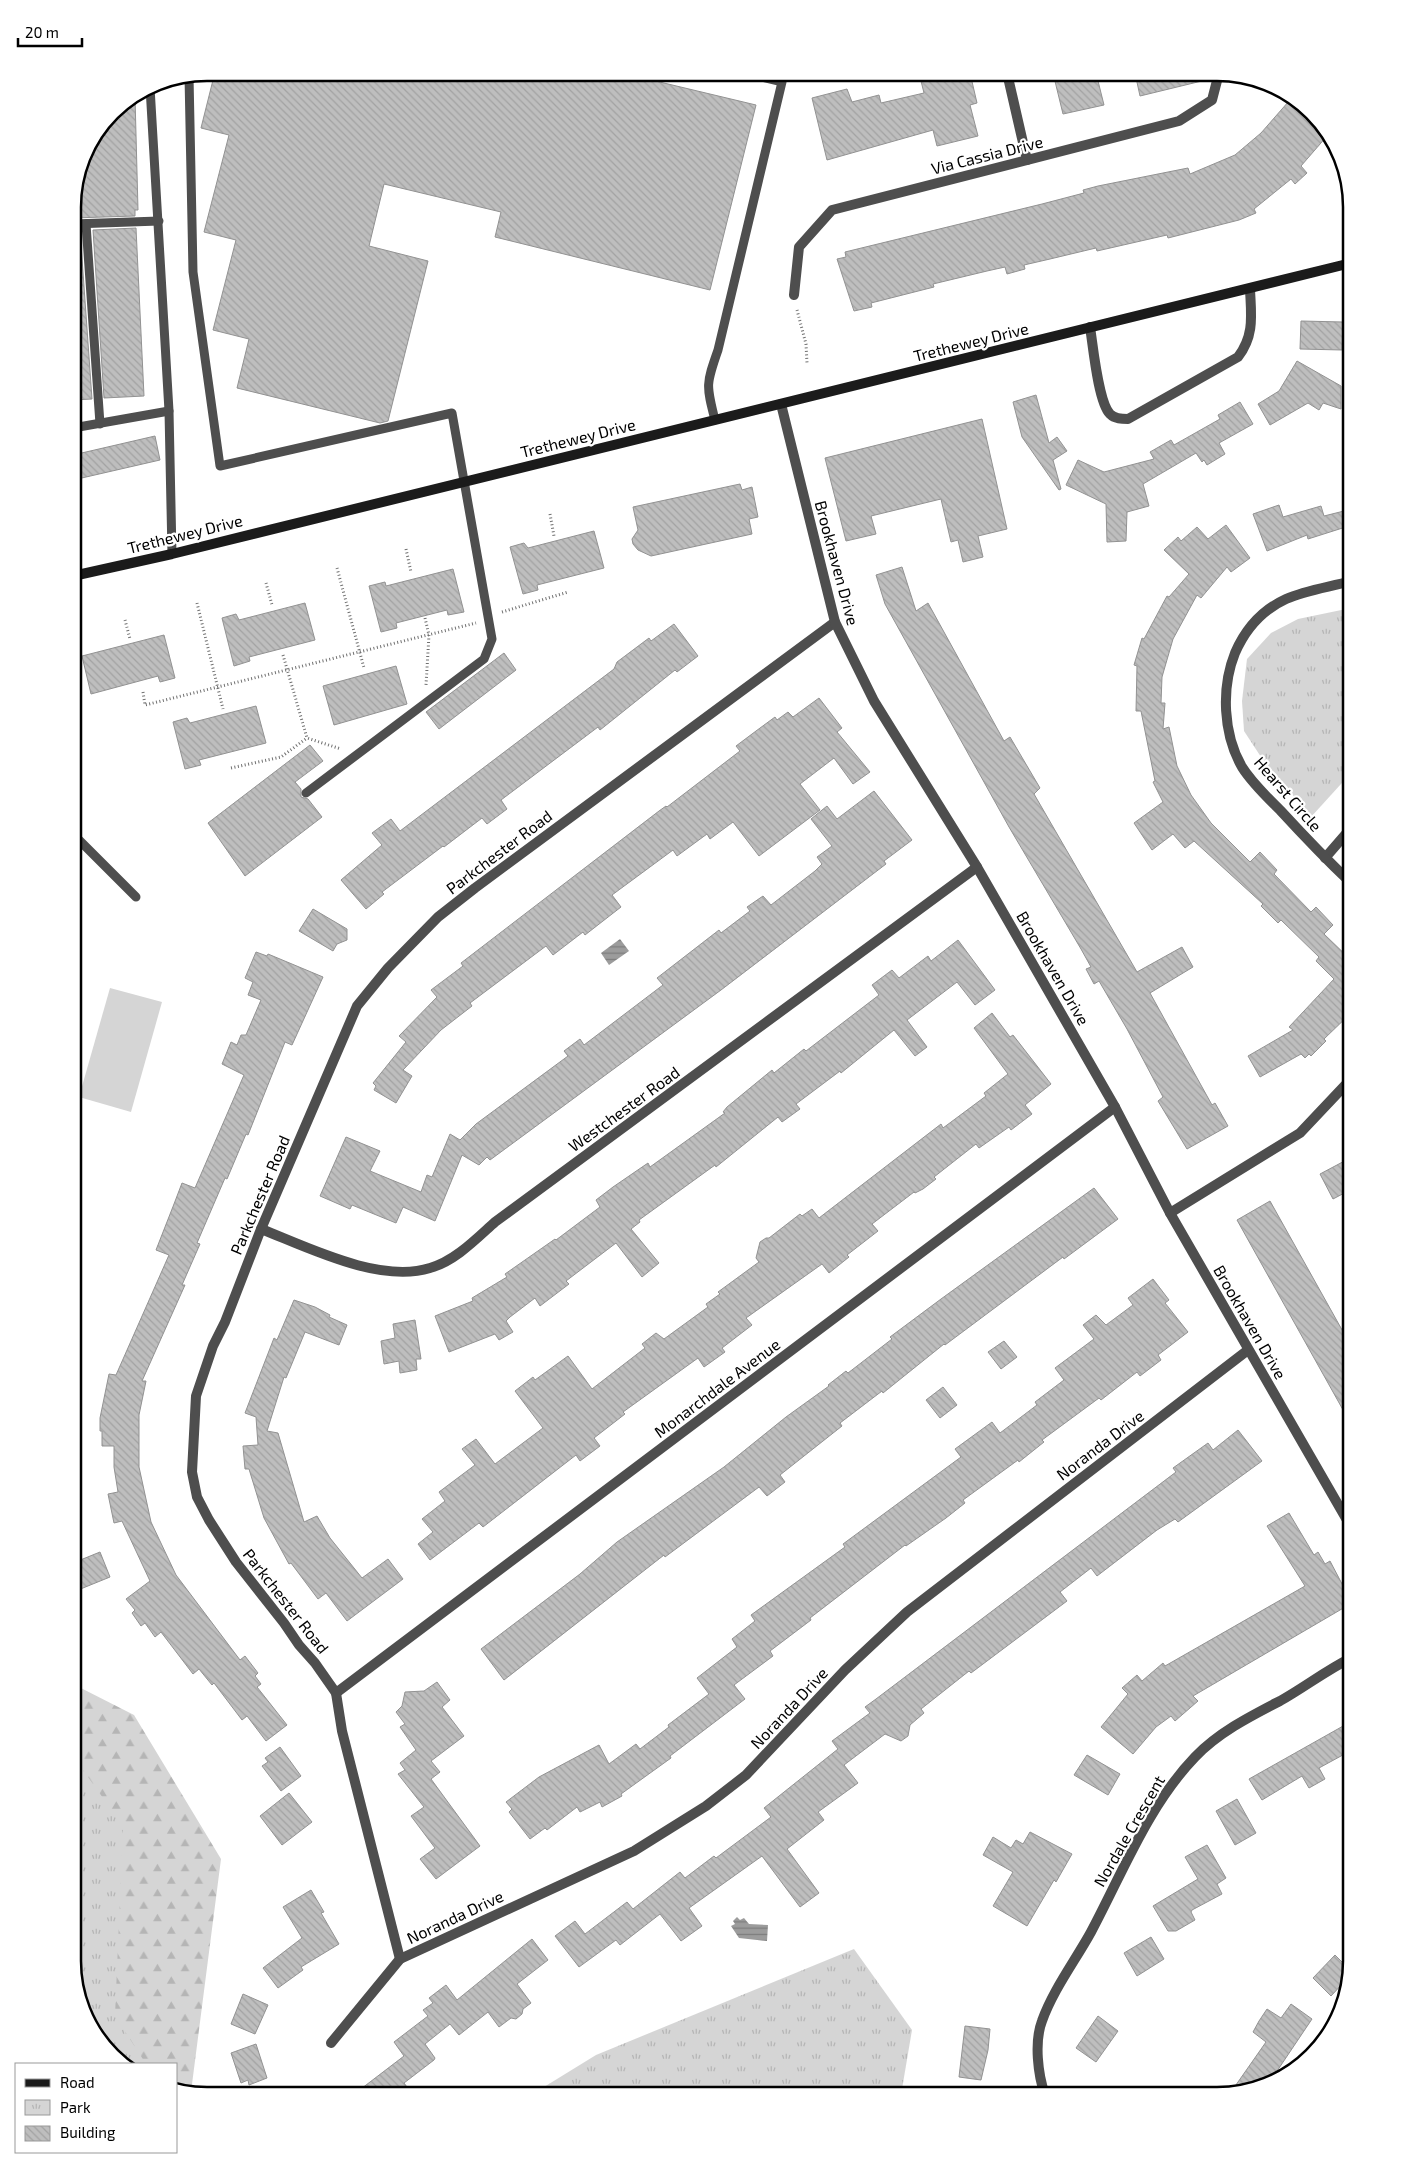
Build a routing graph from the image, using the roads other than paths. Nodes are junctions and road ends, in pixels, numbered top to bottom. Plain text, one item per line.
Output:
1 (189, 82) edge
2 (780, 82) edge
3 (1009, 82) edge
4 (1217, 82) edge
5 (151, 95) edge
6 (1027, 160) junction
7 (159, 221) junction
8 (82, 224) edge
9 (86, 224) junction
10 (1343, 266) edge
11 (1250, 289) junction
12 (794, 295) road end
13 (1090, 326) junction
14 (780, 404) junction
15 (169, 411) junction
16 (716, 420) junction
17 (100, 424) junction
18 (82, 427) edge
19 (464, 481) junction
20 (172, 554) junction
21 (82, 574) edge
22 (1343, 583) edge
23 (835, 622) junction
24 (306, 793) dead end
25 (1343, 838) edge
26 (82, 843) edge
27 (1325, 858) junction
28 (977, 867) junction
29 (1343, 875) edge
30 (136, 897) dead end
31 (1343, 1088) edge
32 (1115, 1107) junction
33 (1170, 1212) junction
34 (261, 1229) junction
35 (1248, 1350) junction
36 (1343, 1512) edge
37 (1343, 1662) edge
38 (336, 1693) junction
39 (400, 1959) junction
40 (331, 2043) dead end
41 (1043, 2087) edge

1 - 19 lane
2 - 16 lane
3 - 6 street
4 - 6 street, Via Cassia Drive
5 - 7 lane
6 - 12 street, Via Cassia Drive
7 - 9 lane
7 - 15 lane
8 - 9 lane
9 - 17 lane
10 - 11 main road, Trethewey Drive
11 - 13 main road, Trethewey Drive
11 - 13 street
13 - 14 main road, Trethewey Drive
14 - 16 main road, Trethewey Drive
14 - 23 street, Brookhaven Drive
15 - 17 lane
15 - 20 lane
16 - 19 main road, Trethewey Drive
17 - 18 lane
19 - 20 main road, Trethewey Drive
19 - 24 lane
20 - 21 main road, Trethewey Drive
22 - 27 street, Hearst Circle
23 - 28 street, Brookhaven Drive
23 - 34 street, Parkchester Road
25 - 27 street, Hearst Circle
26 - 30 lane
27 - 29 street, Hearst Circle
28 - 32 street, Brookhaven Drive
28 - 34 street, Westchester Road
31 - 33 street
32 - 33 street, Brookhaven Drive
32 - 38 street, Monarchdale Avenue
33 - 35 street, Brookhaven Drive
34 - 38 street, Parkchester Road
35 - 36 street, Brookhaven Drive
35 - 39 street, Noranda Drive
37 - 41 street, Nordale Crescent
38 - 39 street, Parkchester Road
39 - 40 street, Noranda Drive

